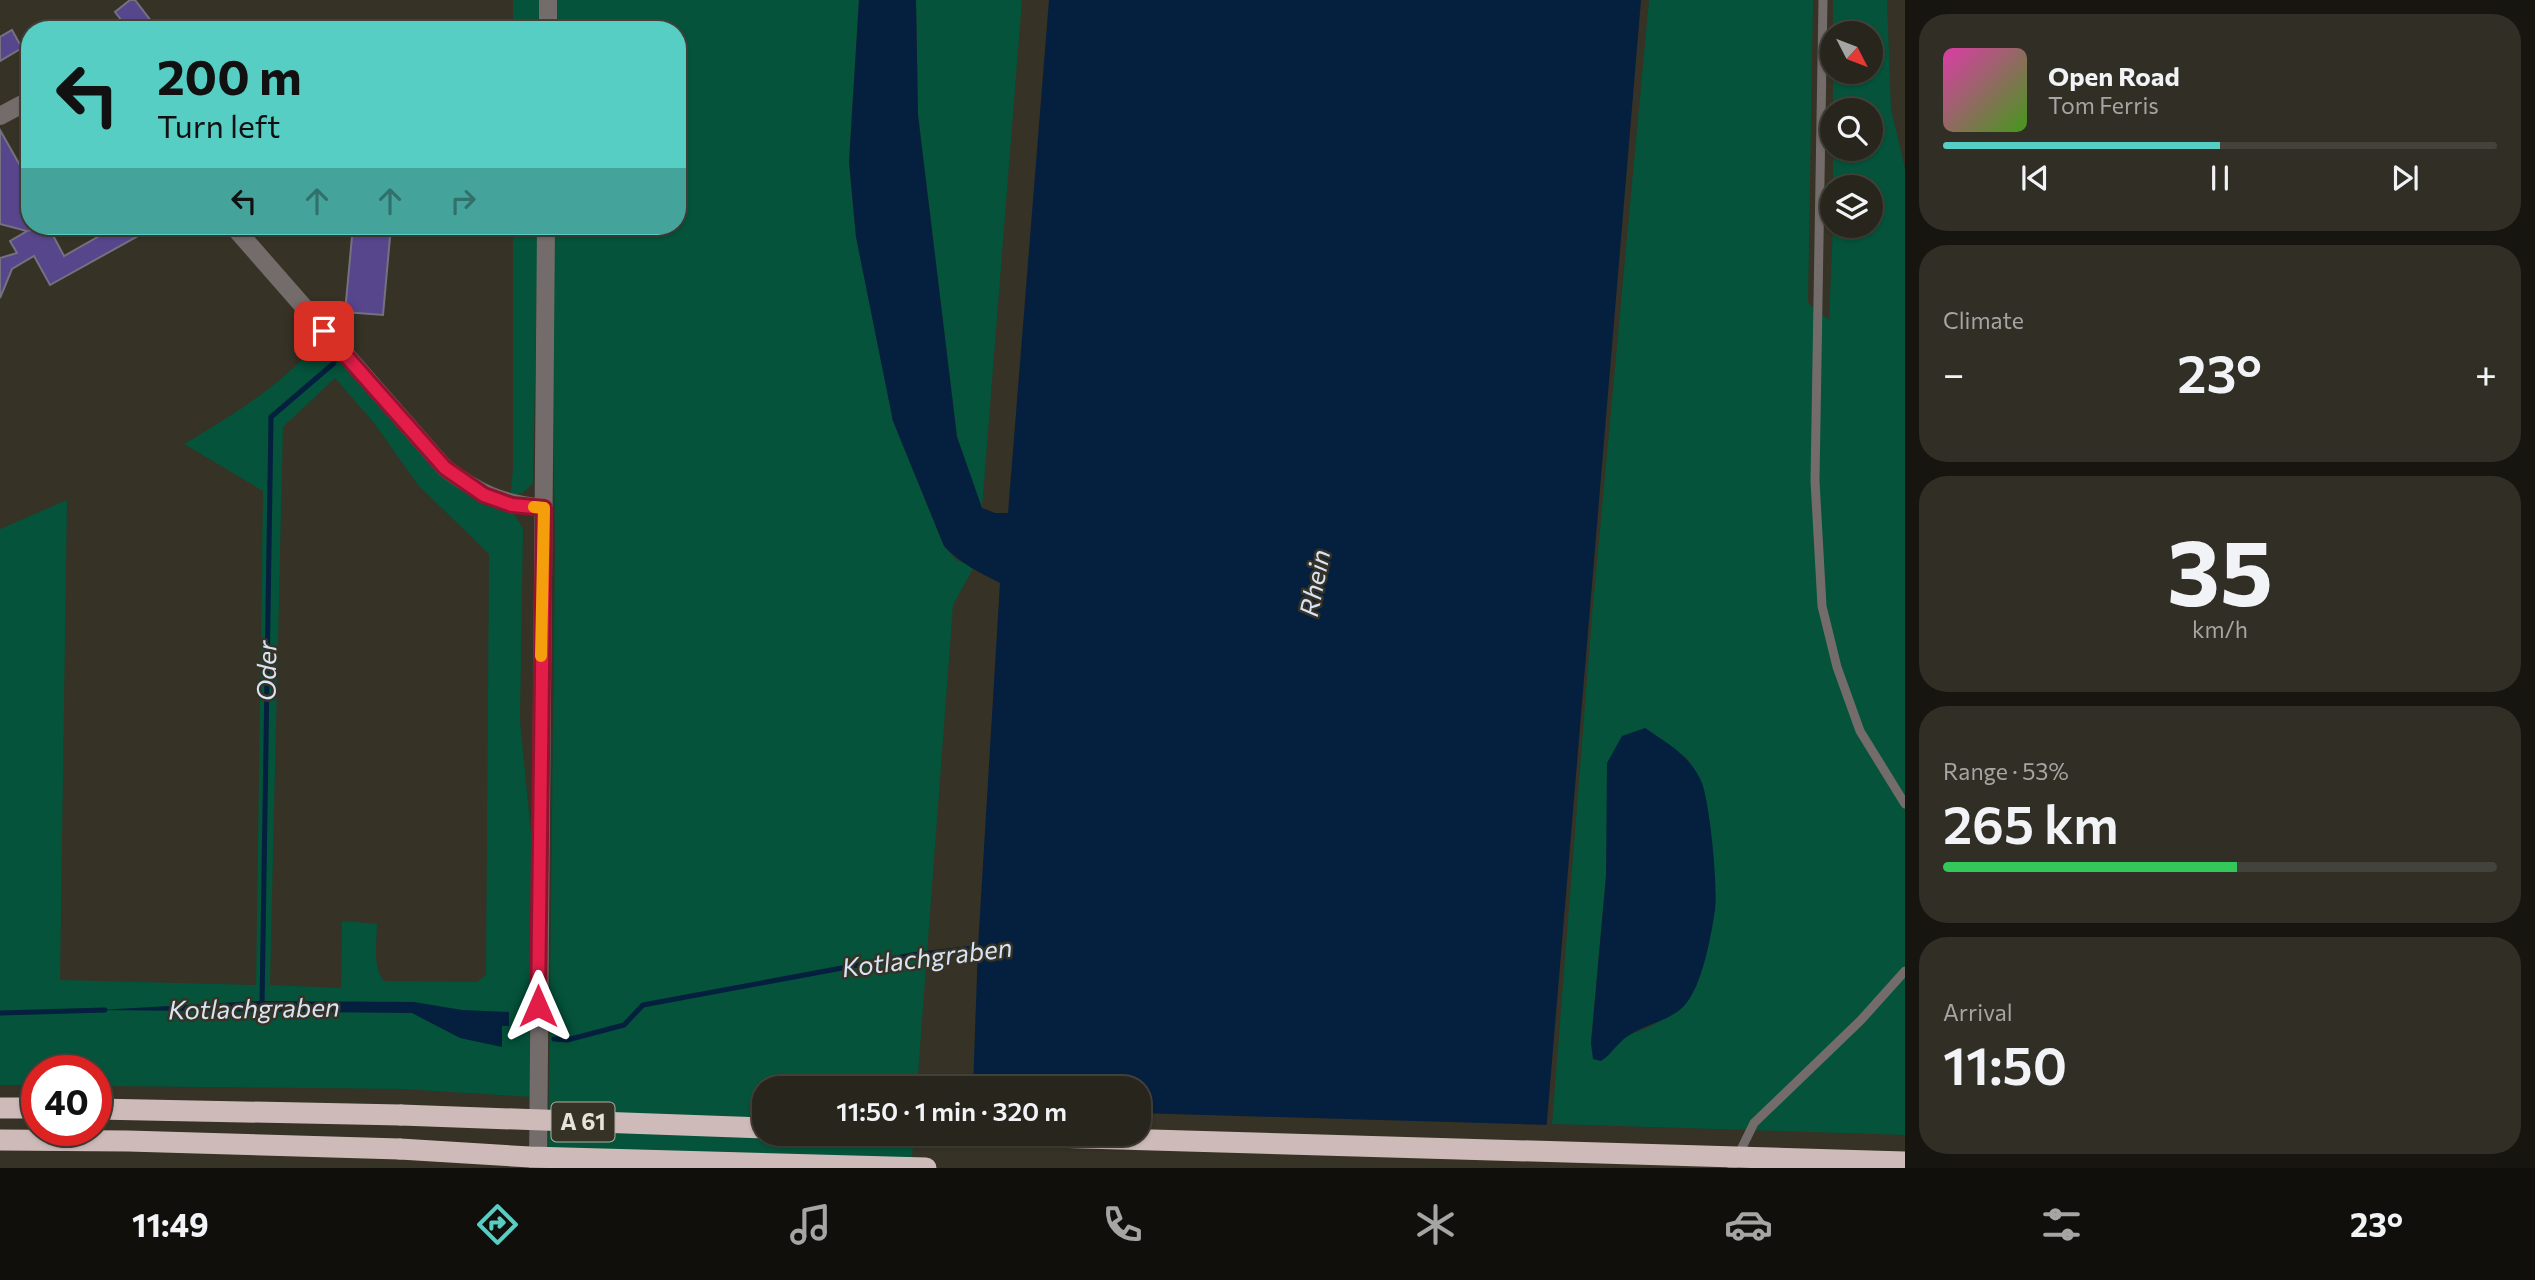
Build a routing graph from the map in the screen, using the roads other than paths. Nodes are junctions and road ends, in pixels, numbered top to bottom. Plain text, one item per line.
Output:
1 (548, 0) edge
2 (1824, 0) edge
3 (548, 21) edge
4 (21, 105) edge
5 (0, 116) edge
6 (241, 235) edge
7 (546, 235) edge
8 (544, 508) junction
9 (1905, 804) edge
10 (1905, 971) edge
11 (0, 1108) edge
12 (21, 1108) edge
13 (112, 1109) edge
14 (752, 1128) edge
15 (0, 1140) edge
16 (1151, 1140) edge
17 (1905, 1162) edge
18 (538, 1168) edge
19 (926, 1168) edge
20 (1732, 1168) edge

1 - 3 street
2 - 9 lane
4 - 5 street
6 - 8 street
7 - 8 street
8 - 18 street
10 - 20 lane
11 - 12 highway
13 - 14 highway, A 61, bridge
15 - 19 highway, A 61, bridge
16 - 17 highway, bridge

